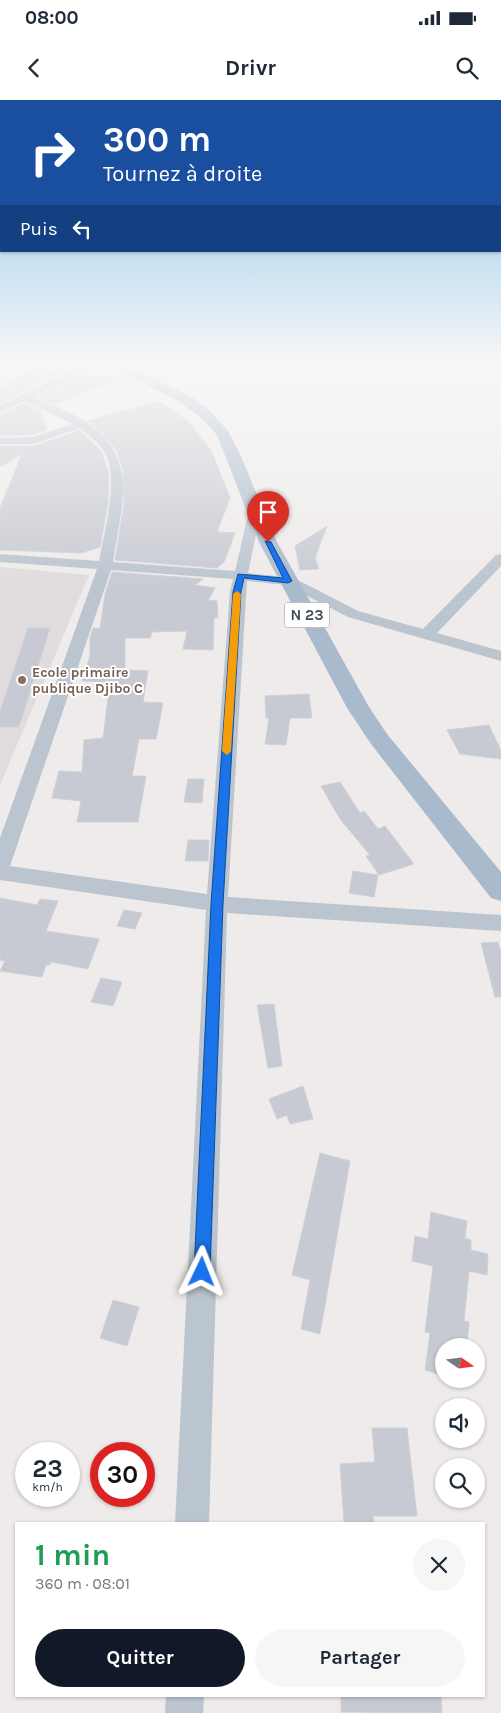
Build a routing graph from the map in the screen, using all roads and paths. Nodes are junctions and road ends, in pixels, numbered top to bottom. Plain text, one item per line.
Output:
1 (51, 436) edge
2 (95, 436) edge
3 (223, 436) edge
4 (0, 441) edge
5 (255, 511) junction
6 (0, 558) edge
7 (501, 558) edge
8 (105, 567) junction
9 (240, 575) junction
10 (288, 581) junction
11 (426, 635) junction
12 (501, 656) edge
13 (0, 866) edge
14 (0, 872) edge
15 (501, 891) edge
16 (217, 904) junction
17 (501, 923) edge
18 (192, 1522) edge
19 (185, 1697) edge
20 (184, 1713) edge

1 - 4 street
2 - 8 street
3 - 5 main road, N 23
5 - 9 street
5 - 10 main road, N 23
6 - 8 street
7 - 11 street
8 - 9 street
8 - 13 street
9 - 10 street
9 - 16 street
10 - 11 street
10 - 15 main road, N 23
11 - 12 street
14 - 16 street
16 - 17 street
16 - 18 street
19 - 20 street

